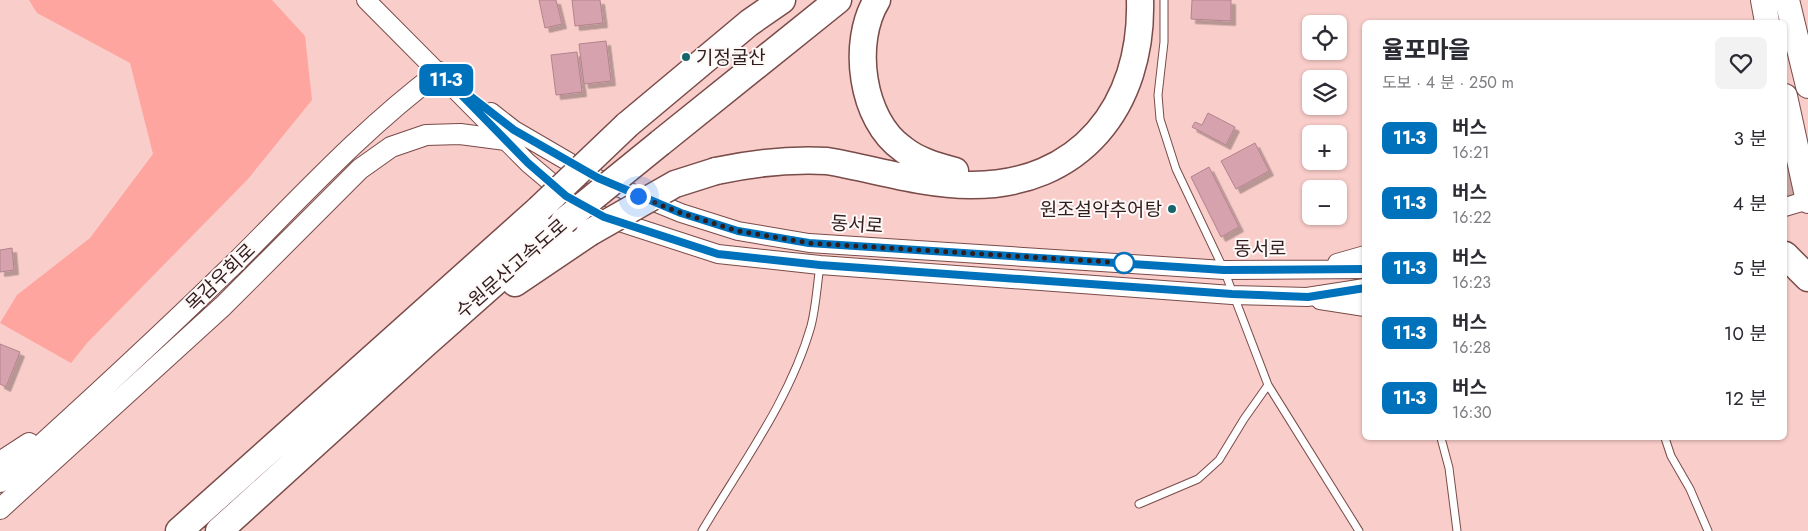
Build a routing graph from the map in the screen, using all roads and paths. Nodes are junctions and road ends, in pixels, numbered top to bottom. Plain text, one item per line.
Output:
1 (366, 0) edge
2 (763, 0) edge
3 (782, 0) edge
4 (838, 0) edge
5 (877, 0) edge
6 (1125, 0) edge
7 (1140, 0) edge
8 (1164, 0) edge
9 (1763, 0) edge
10 (1788, 0) edge
11 (1767, 20) edge
12 (749, 23) junction
13 (439, 72) junction
14 (1808, 86) edge
15 (1787, 105) edge
16 (506, 140) junction
17 (1797, 151) edge
18 (1808, 200) edge
19 (1787, 205) edge
20 (1362, 256) edge
21 (1787, 257) edge
22 (820, 265) junction
23 (1362, 269) edge
24 (1224, 270) junction
25 (1314, 270) junction
26 (1808, 278) edge
27 (1362, 288) edge
28 (1232, 294) junction
29 (1308, 297) junction
30 (1362, 307) edge
31 (425, 344) junction
32 (1268, 385) junction
33 (76, 412) junction
34 (89, 429) junction
35 (1442, 440) edge
36 (1666, 440) edge
37 (0, 462) edge
38 (0, 482) edge
39 (1139, 504) dead end
40 (0, 509) edge
41 (0, 524) edge
42 (179, 531) edge
43 (220, 531) edge
44 (702, 531) edge
45 (1359, 531) edge
46 (1457, 531) edge
47 (1708, 531) edge

1 - 13 street, 동서로
2 - 12 highway
3 - 12 highway, 수원문산고속도로
4 - 31 highway, 수원문산고속도로, bridge
5 - 6 highway
7 - 31 highway, bridge
8 - 24 lane
9 - 11 highway
10 - 14 highway
12 - 42 highway, 수원문산고속도로, bridge
13 - 16 street, 동서로
13 - 24 street, 동서로
13 - 33 main road, 목감우회로
15 - 17 highway
16 - 22 street, 동서로
16 - 34 main road, 목감우회로
17 - 18 highway
18 - 19 street
20 - 25 street, 동서로
21 - 26 highway
22 - 28 street, 동서로
22 - 44 lane
23 - 25 street, 동서로
24 - 25 street, 동서로
24 - 28 lane
27 - 29 street, 동서로
28 - 29 street, 동서로
28 - 32 lane
29 - 30 street, 동서로
31 - 43 highway, 수원문산고속도로
32 - 39 lane
32 - 45 lane
33 - 37 main road
33 - 38 main road, 목감우회로
34 - 40 main road, 목감우회로
34 - 41 main road
35 - 46 lane
36 - 47 lane

